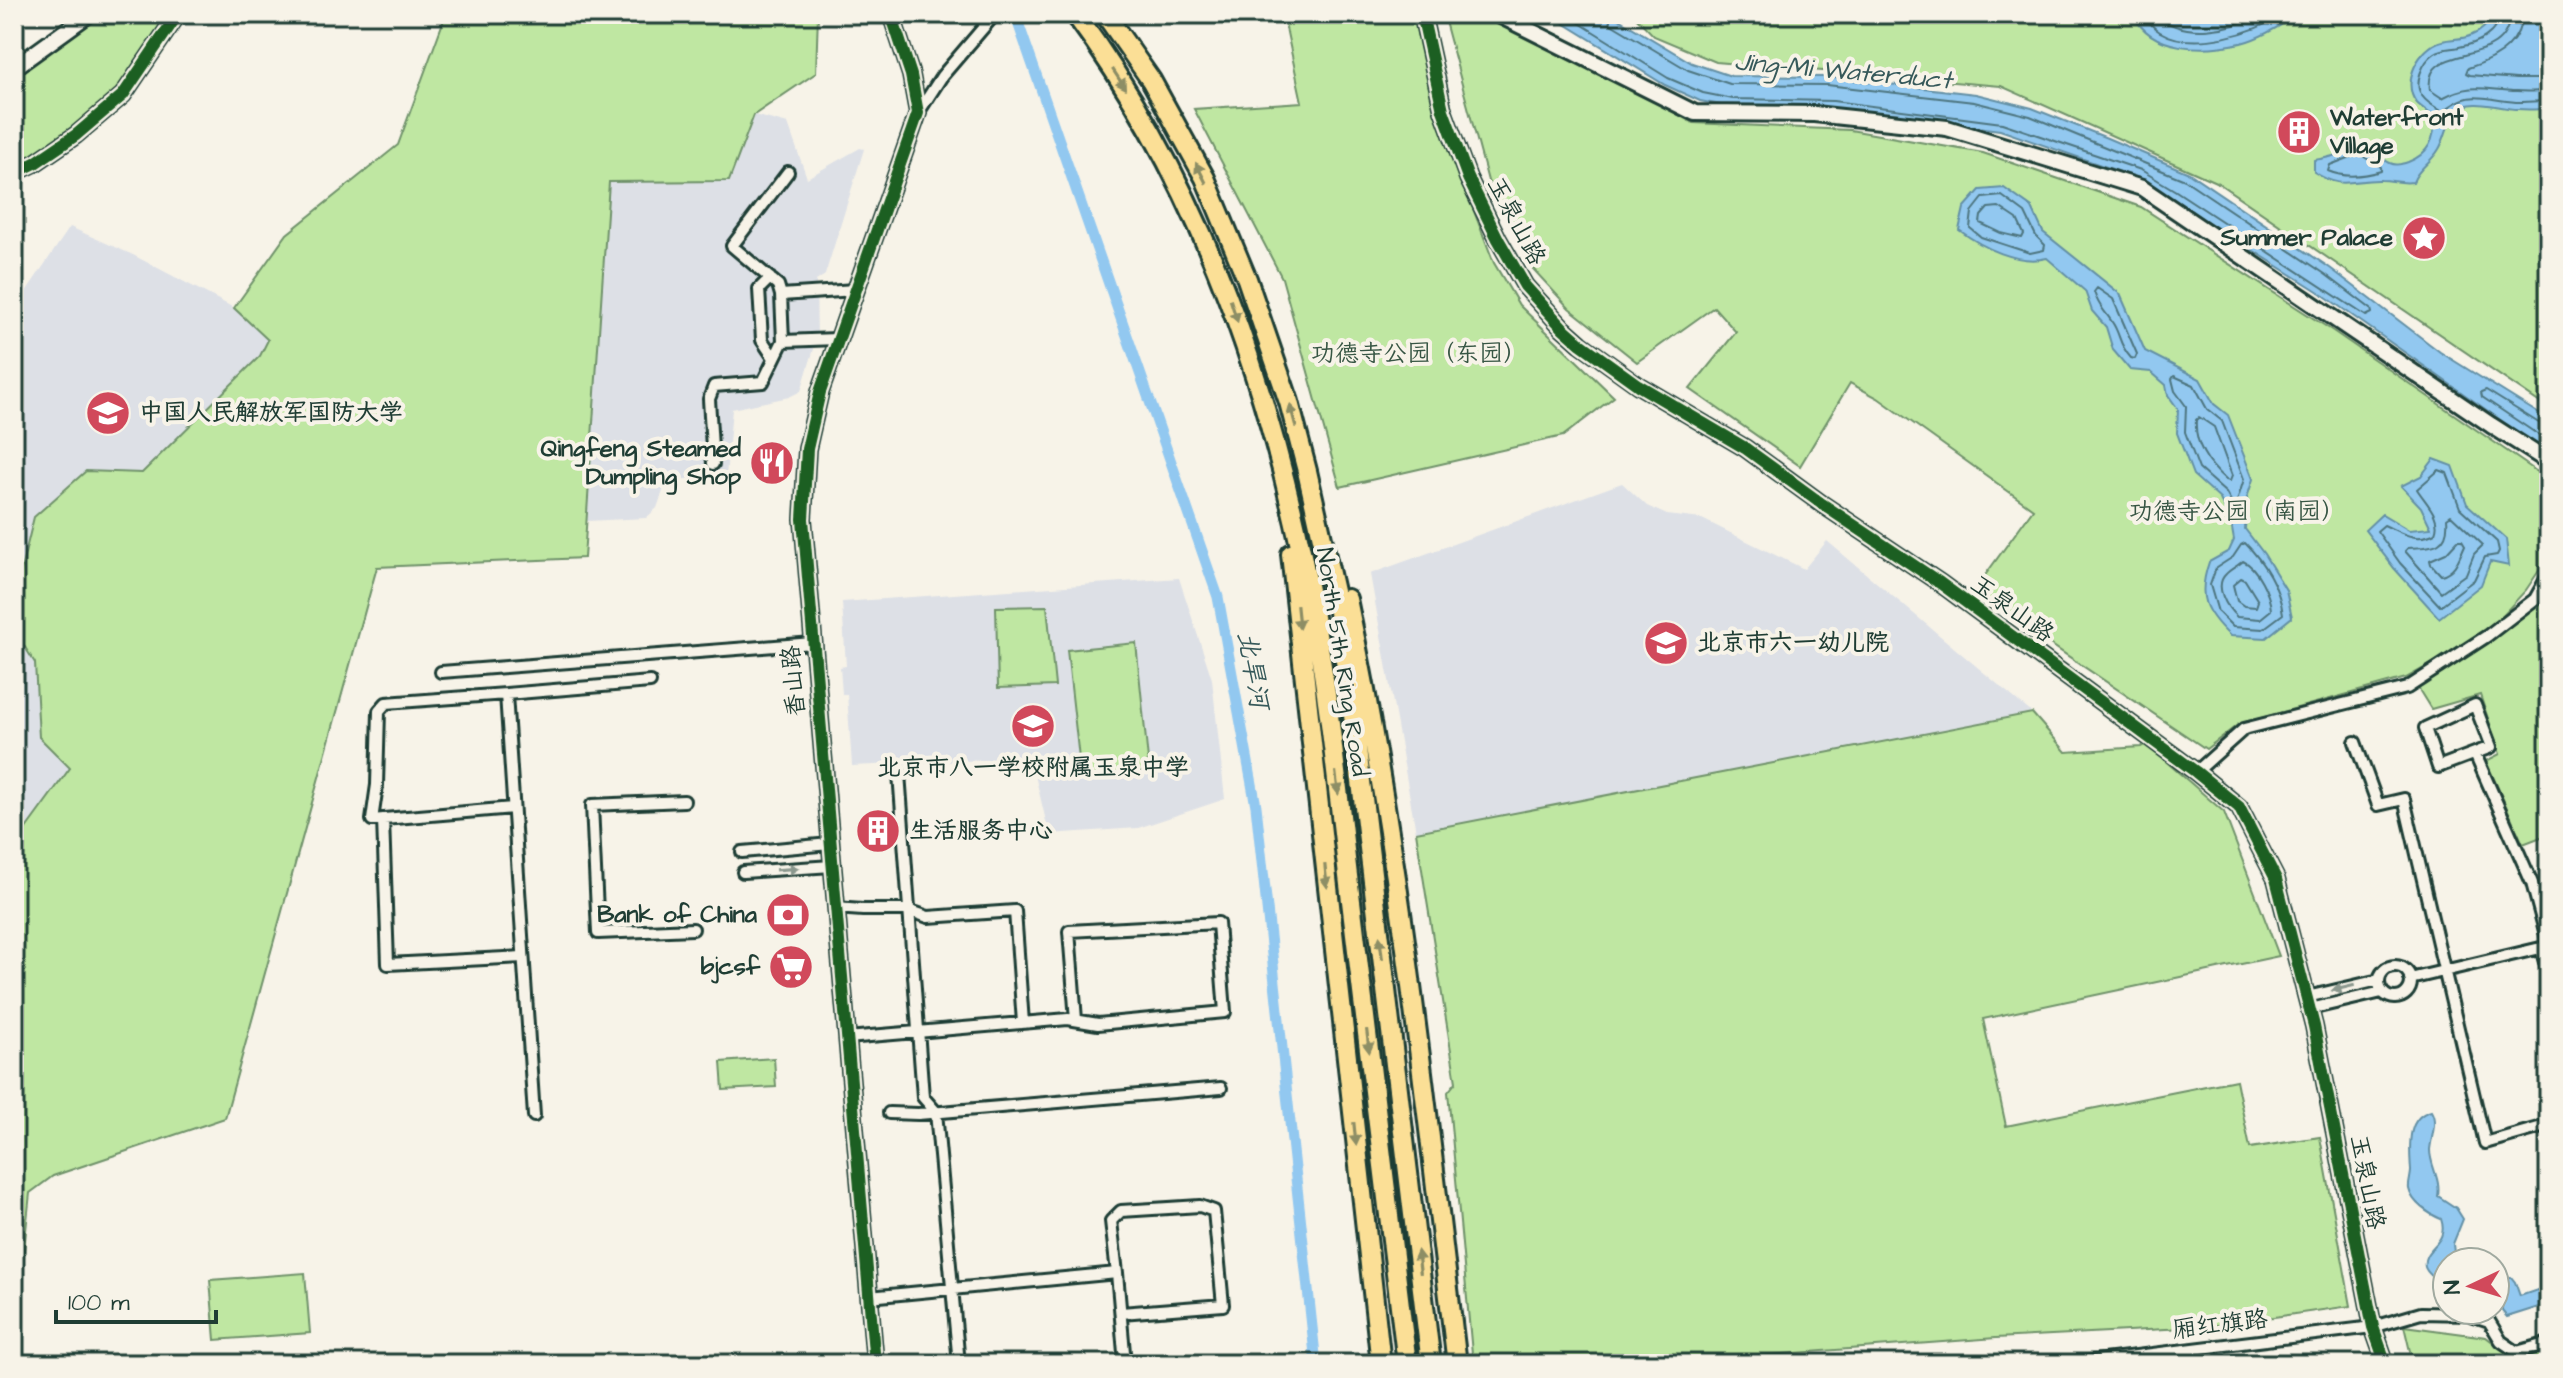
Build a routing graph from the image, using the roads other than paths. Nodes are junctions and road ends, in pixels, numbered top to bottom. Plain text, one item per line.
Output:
1 (89, 14) edge
2 (178, 14) edge
3 (891, 14) edge
4 (1075, 14) edge
5 (1105, 14) edge
6 (1422, 14) edge
7 (1497, 14) edge
8 (994, 15) edge
9 (14, 68) edge
10 (918, 113) junction
11 (788, 172) dead end
12 (14, 173) edge
13 (770, 278) junction
14 (855, 290) junction
15 (781, 295) junction
16 (837, 339) junction
17 (783, 341) junction
18 (774, 358) junction
19 (1280, 456) junction
20 (2549, 462) edge
21 (713, 464) dead end
22 (1307, 471) junction
23 (2549, 574) edge
24 (813, 643) junction
25 (441, 672) dead end
26 (650, 682) dead end
27 (506, 694) junction
28 (2355, 742) dead end
29 (2475, 754) junction
30 (2196, 772) junction
31 (899, 773) dead end
32 (684, 801) dead end
33 (513, 808) junction
34 (383, 819) junction
35 (830, 844) junction
36 (742, 852) dead end
37 (832, 866) junction
38 (743, 872) dead end
39 (835, 908) junction
40 (908, 910) junction
41 (693, 929) dead end
42 (2541, 948) junction
43 (523, 957) junction
44 (2444, 971) junction
45 (2549, 976) edge
46 (2410, 979) junction
47 (2379, 980) junction
48 (2382, 992) junction
49 (2308, 1003) junction
50 (1076, 1020) junction
51 (1023, 1023) junction
52 (916, 1032) junction
53 (847, 1038) junction
54 (1221, 1088) dead end
55 (936, 1112) junction
56 (889, 1113) dead end
57 (534, 1116) dead end
58 (2549, 1125) edge
59 (1117, 1273) junction
60 (952, 1289) junction
61 (869, 1297) junction
62 (1121, 1313) junction
63 (2373, 1327) junction
64 (2549, 1343) edge
65 (875, 1364) edge
66 (959, 1364) edge
67 (1125, 1364) edge
68 (1381, 1364) edge
69 (1407, 1364) edge
70 (1431, 1364) edge
71 (1457, 1364) edge
72 (2071, 1364) edge
73 (2386, 1364) edge

1 - 9 street
2 - 12 street
3 - 10 street
4 -> 19 highway, North 5th Ring Road
22 -> 5 highway, North 5th Ring Road
6 - 30 street, 玉泉山路
7 - 20 street
8 - 10 street
10 - 14 street, 香山路
11 - 13 street
13 - 15 street
13 - 18 street
14 - 15 street
14 - 16 street, 香山路
15 - 17 street
16 - 17 street
16 - 24 street, 香山路
17 - 18 street
18 - 21 street
19 -> 68 highway
19 -> 69 highway, North 5th Ring Road
70 -> 22 highway, North 5th Ring Road
22 - 71 highway
23 - 30 street
24 - 25 street
24 - 35 street, 香山路
26 - 27 street
27 - 33 street
27 - 34 street
28 - 44 street
29 - 29 street
29 - 42 street
30 - 49 street, 玉泉山路
31 - 40 street
32 - 41 street
33 - 34 street
33 - 43 street
34 - 43 street
35 - 36 street
35 - 37 street, 香山路
38 -> 37 street
37 - 39 street, 香山路
39 - 40 street
39 - 53 street, 香山路
40 - 51 street
40 - 52 street
42 - 44 street
42 - 45 street
43 - 57 street
44 - 46 street
44 - 58 street
46 - 47 street
46 - 48 street
47 - 48 street
47 -> 49 street
48 - 49 street
49 - 63 street, 玉泉山路
50 - 50 street
50 - 51 street
51 - 52 street
52 - 53 street
52 - 55 street
53 - 61 street, 香山路
54 - 55 street
55 - 56 street
55 - 60 street
59 - 60 street
59 - 62 street
59 - 62 street
60 - 61 street
60 - 66 street
61 - 65 street, 香山路
62 - 67 street
63 - 64 street, 厢红旗路
63 - 72 street, 厢红旗路
63 - 73 street, 玉泉山路

